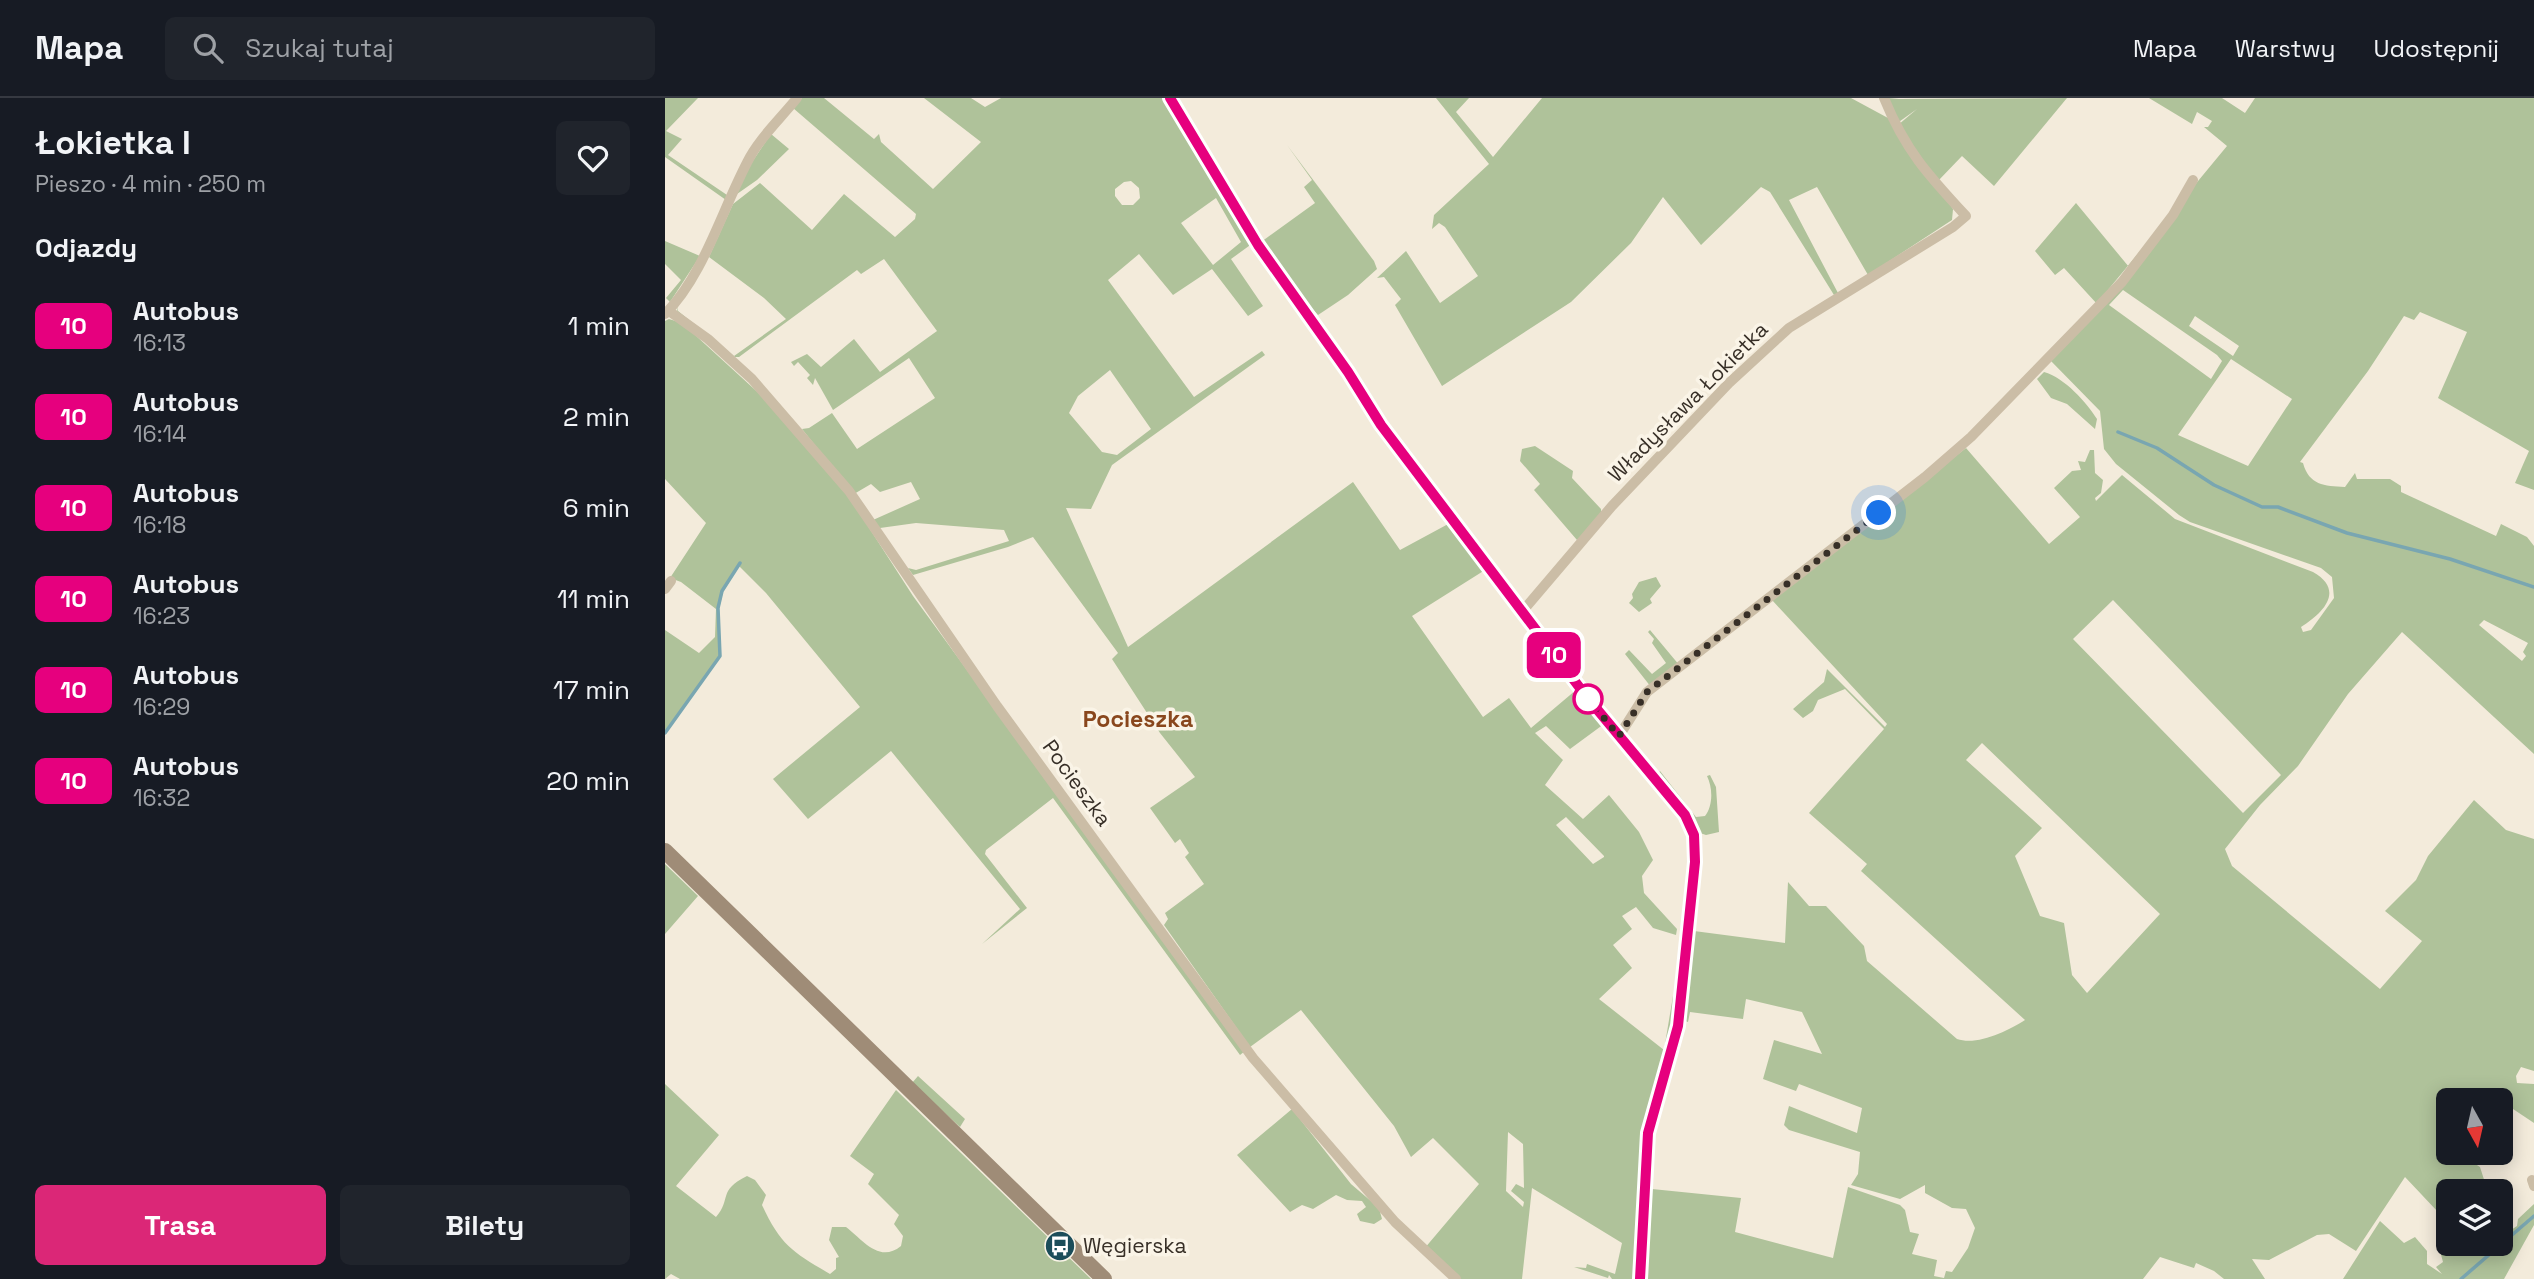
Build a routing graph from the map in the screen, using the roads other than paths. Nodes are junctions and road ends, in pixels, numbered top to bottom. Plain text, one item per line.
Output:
1 (797, 98) edge
2 (1170, 98) edge
3 (1884, 98) edge
4 (2193, 180) dead end
5 (667, 313) edge
6 (1521, 613) junction
7 (1619, 736) junction
8 (665, 851) edge
9 (1104, 1279) edge
10 (1456, 1279) edge
11 (1640, 1279) edge

1 - 5 street
2 - 6 street
3 - 6 street, Władysława Łokietka
4 - 7 street
5 - 10 street, Pocieszka
6 - 7 street
7 - 11 street
8 - 9 main road

